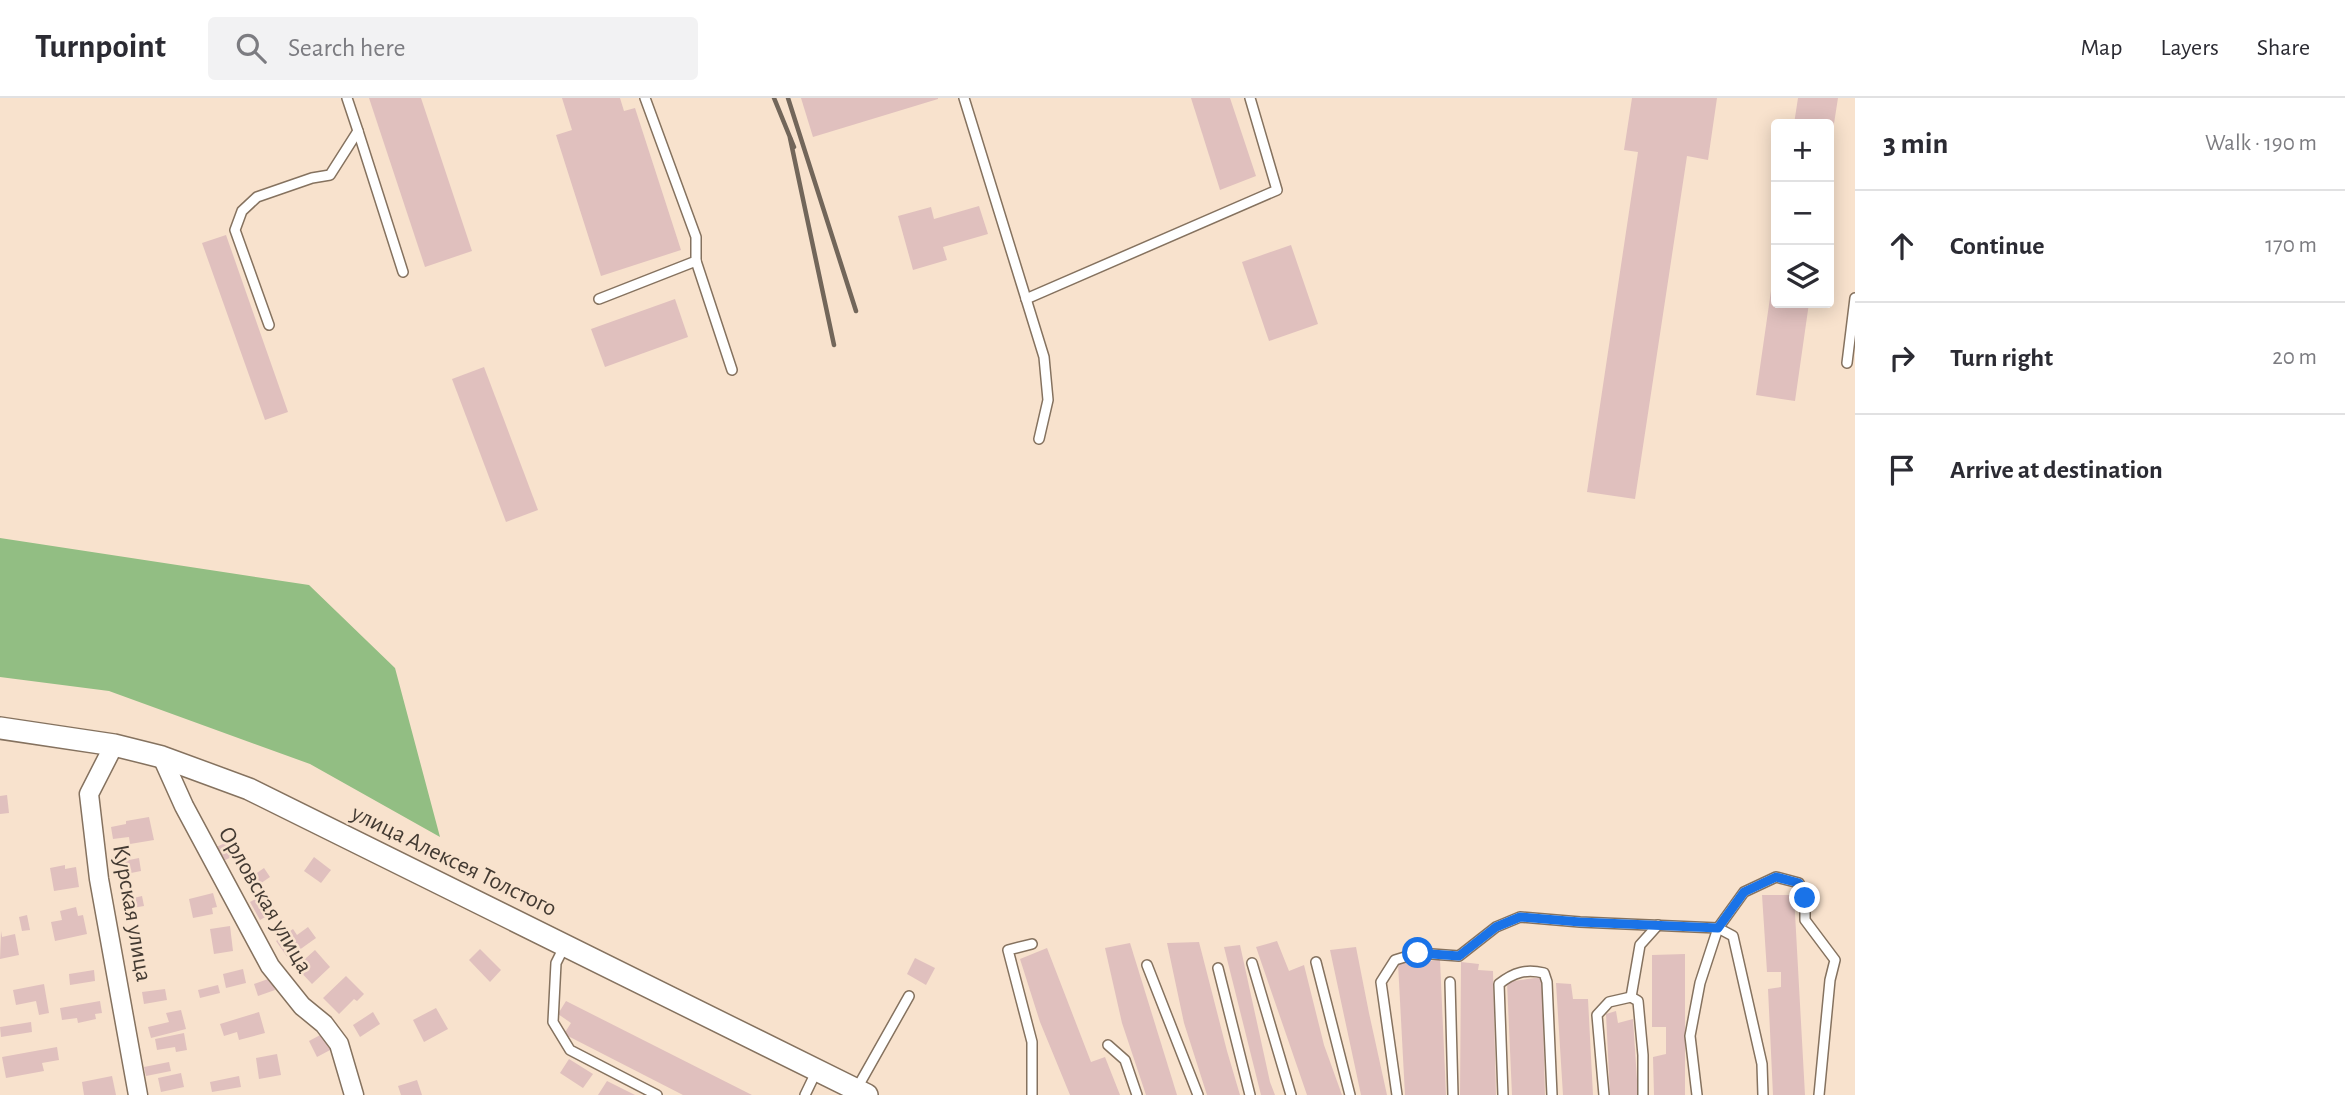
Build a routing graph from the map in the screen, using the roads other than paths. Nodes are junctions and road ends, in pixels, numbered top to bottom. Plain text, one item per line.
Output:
1 (347, 98) edge
2 (645, 98) edge
3 (964, 98) edge
4 (1250, 98) edge
5 (358, 131) junction
6 (696, 261) junction
7 (403, 272) dead end
8 (1855, 298) edge
9 (598, 299) dead end
10 (1026, 299) junction
11 (269, 325) dead end
12 (1847, 363) dead end
13 (732, 370) dead end
14 (1039, 439) dead end
15 (0, 728) edge
16 (114, 745) junction
17 (162, 757) junction
18 (1658, 925) junction
19 (1718, 928) junction
20 (1032, 944) dead end
21 (565, 945) junction
22 (1316, 962) dead end
23 (1252, 963) dead end
24 (1147, 965) dead end
25 (1218, 968) dead end
26 (1450, 982) dead end
27 (909, 996) dead end
28 (1631, 997) junction
29 (1108, 1045) dead end
30 (817, 1070) junction
31 (859, 1093) edge
32 (138, 1095) edge
33 (354, 1095) edge
34 (657, 1095) edge
35 (805, 1095) edge
36 (1032, 1095) edge
37 (1137, 1095) edge
38 (1198, 1095) edge
39 (1250, 1095) edge
40 (1291, 1095) edge
41 (1350, 1095) edge
42 (1396, 1095) edge
43 (1453, 1095) edge
44 (1503, 1095) edge
45 (1552, 1095) edge
46 (1604, 1095) edge
47 (1643, 1095) edge
48 (1697, 1095) edge
49 (1763, 1095) edge
50 (1819, 1095) edge

1 - 5 lane
2 - 6 lane
3 - 10 lane
4 - 10 lane
5 - 7 lane
5 - 11 lane
6 - 9 lane
6 - 13 lane
8 - 12 lane
10 - 14 lane
15 - 16 street, улица Алексея Толстого
16 - 17 street, улица Алексея Толстого
16 - 32 street, Курская улица
17 - 21 street, улица Алексея Толстого
17 - 33 street, Орловская улица
18 - 19 lane
18 - 28 lane
18 - 42 lane
19 - 48 lane
19 - 49 lane
19 - 50 lane
20 - 36 lane
21 - 30 street, улица Алексея Толстого
21 - 34 lane
22 - 41 lane
23 - 40 lane
24 - 38 lane
25 - 39 lane
26 - 43 lane
27 - 31 lane
28 - 46 lane
28 - 47 lane
29 - 37 lane
30 - 31 street, улица Алексея Толстого
30 - 35 lane
44 - 45 lane

